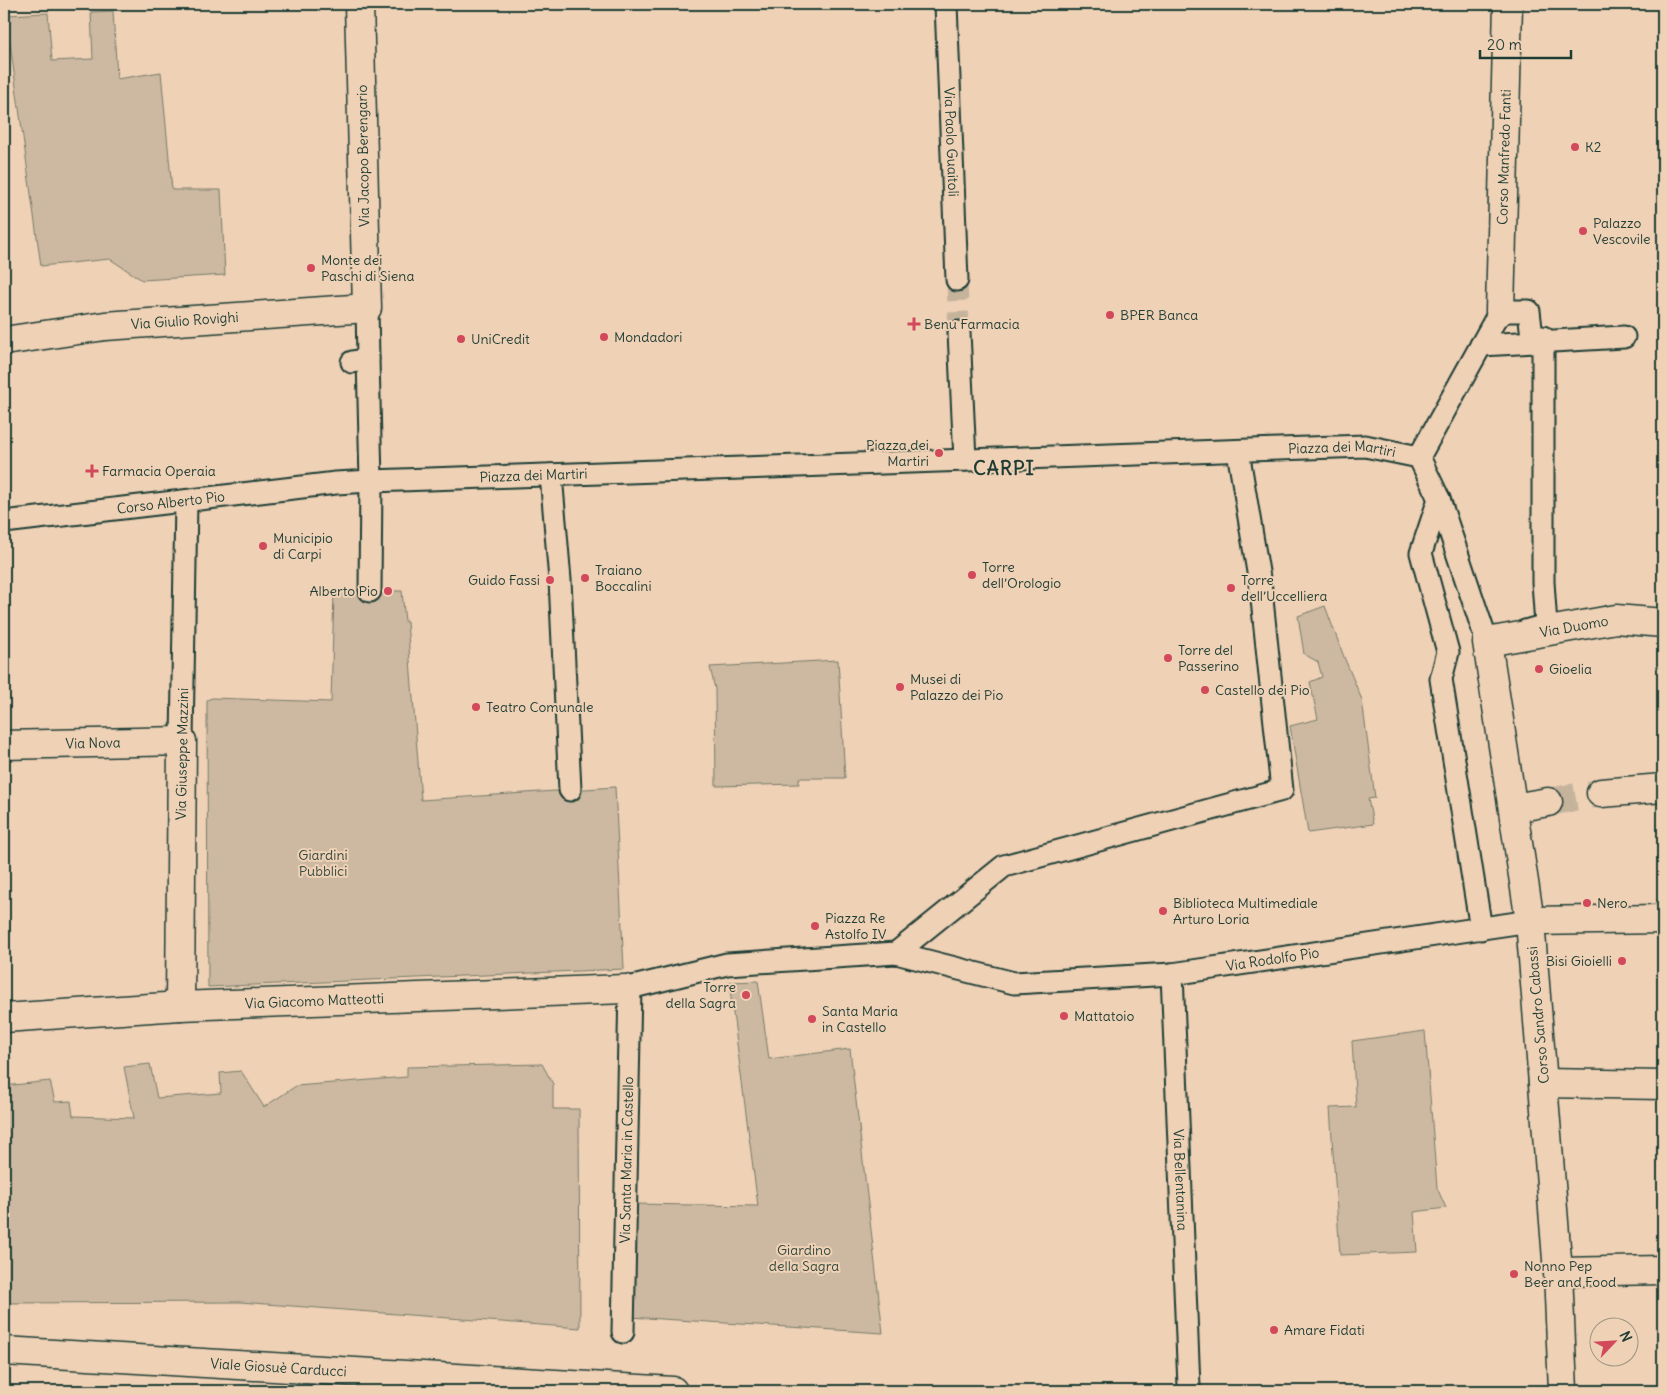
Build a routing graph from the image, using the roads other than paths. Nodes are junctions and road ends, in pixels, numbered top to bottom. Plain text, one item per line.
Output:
1 (360, 4) edge
2 (946, 4) edge
3 (1508, 4) edge
4 (957, 280) tunnel mouth
5 (367, 308) junction
6 (1500, 311) junction
7 (959, 332) tunnel mouth
8 (1624, 337) dead end
9 (4, 341) edge
10 (1543, 342) junction
11 (1481, 345) junction
12 (1238, 450) junction
13 (1418, 457) junction
14 (965, 460) junction
15 (552, 475) junction
16 (371, 481) junction
17 (336, 483) joint
18 (1439, 499) junction
19 (186, 501) junction
20 (4, 522) edge
21 (370, 591) dead end
22 (1663, 622) edge
23 (1480, 643) junction
24 (182, 741) junction
25 (4, 745) edge
26 (1663, 788) edge
27 (570, 790) dead end
28 (1601, 793) tunnel mouth
29 (1548, 802) tunnel mouth
30 (1514, 808) junction
31 (1663, 919) edge
32 (1530, 921) junction
33 (1481, 928) junction
34 (896, 953) junction
35 (1172, 974) junction
36 (628, 988) junction
37 (180, 1006) junction
38 (4, 1018) edge
39 (1543, 1083) junction
40 (1663, 1085) edge
41 (1663, 1270) edge
42 (1558, 1272) junction
43 (623, 1332) dead end
44 (4, 1351) edge
45 (1189, 1386) dead end
46 (625, 1389) edge
47 (673, 1391) edge
48 (1563, 1391) edge

1 - 5 street, Via Jacopo Berengario
2 - 4 street, Via Paolo Guaitoli
3 - 6 street, Corso Manfredo Fanti
5 - 9 street, Via Giulio Rovighi
5 - 16 street
6 - 10 street
6 - 11 street
7 - 14 street
8 - 10 street
10 - 11 street
10 - 23 street
11 - 13 street
12 - 13 street, Piazza dei Martiri
12 - 14 street, Piazza dei Martiri
12 - 34 street
13 - 18 street
14 - 15 street, Piazza dei Martiri
15 - 16 street, Piazza dei Martiri
15 - 27 street
16 - 17 street, Piazza dei Martiri
16 - 21 street
17 - 19 street, Corso Alberto Pio
18 - 23 street
18 - 33 street
19 - 20 street, Corso Alberto Pio
19 - 24 street, Via Giuseppe Mazzini
22 - 23 street, Via Duomo
23 - 30 street, Corso Sandro Cabassi
24 - 25 street, Via Nova
24 - 37 street, Via Giuseppe Mazzini
26 - 28 street
29 - 30 street
30 - 32 street, Corso Sandro Cabassi
31 - 32 street
32 - 33 street, Via Rodolfo Pio
32 - 39 street, Corso Sandro Cabassi
33 - 35 street, Via Rodolfo Pio
34 - 35 street, Via Rodolfo Pio
34 - 36 street
35 - 45 street, Via Bellentanina
36 - 37 street, Via Giacomo Matteotti
36 - 43 street, Via Santa Maria in Castello
37 - 38 street, Via Giacomo Matteotti
39 - 40 street
39 - 42 street, Corso Sandro Cabassi
41 - 42 street
42 - 48 street, Corso Sandro Cabassi
44 - 46 street, Viale Giosuè Carducci
46 - 47 street, Viale Giosuè Carducci

